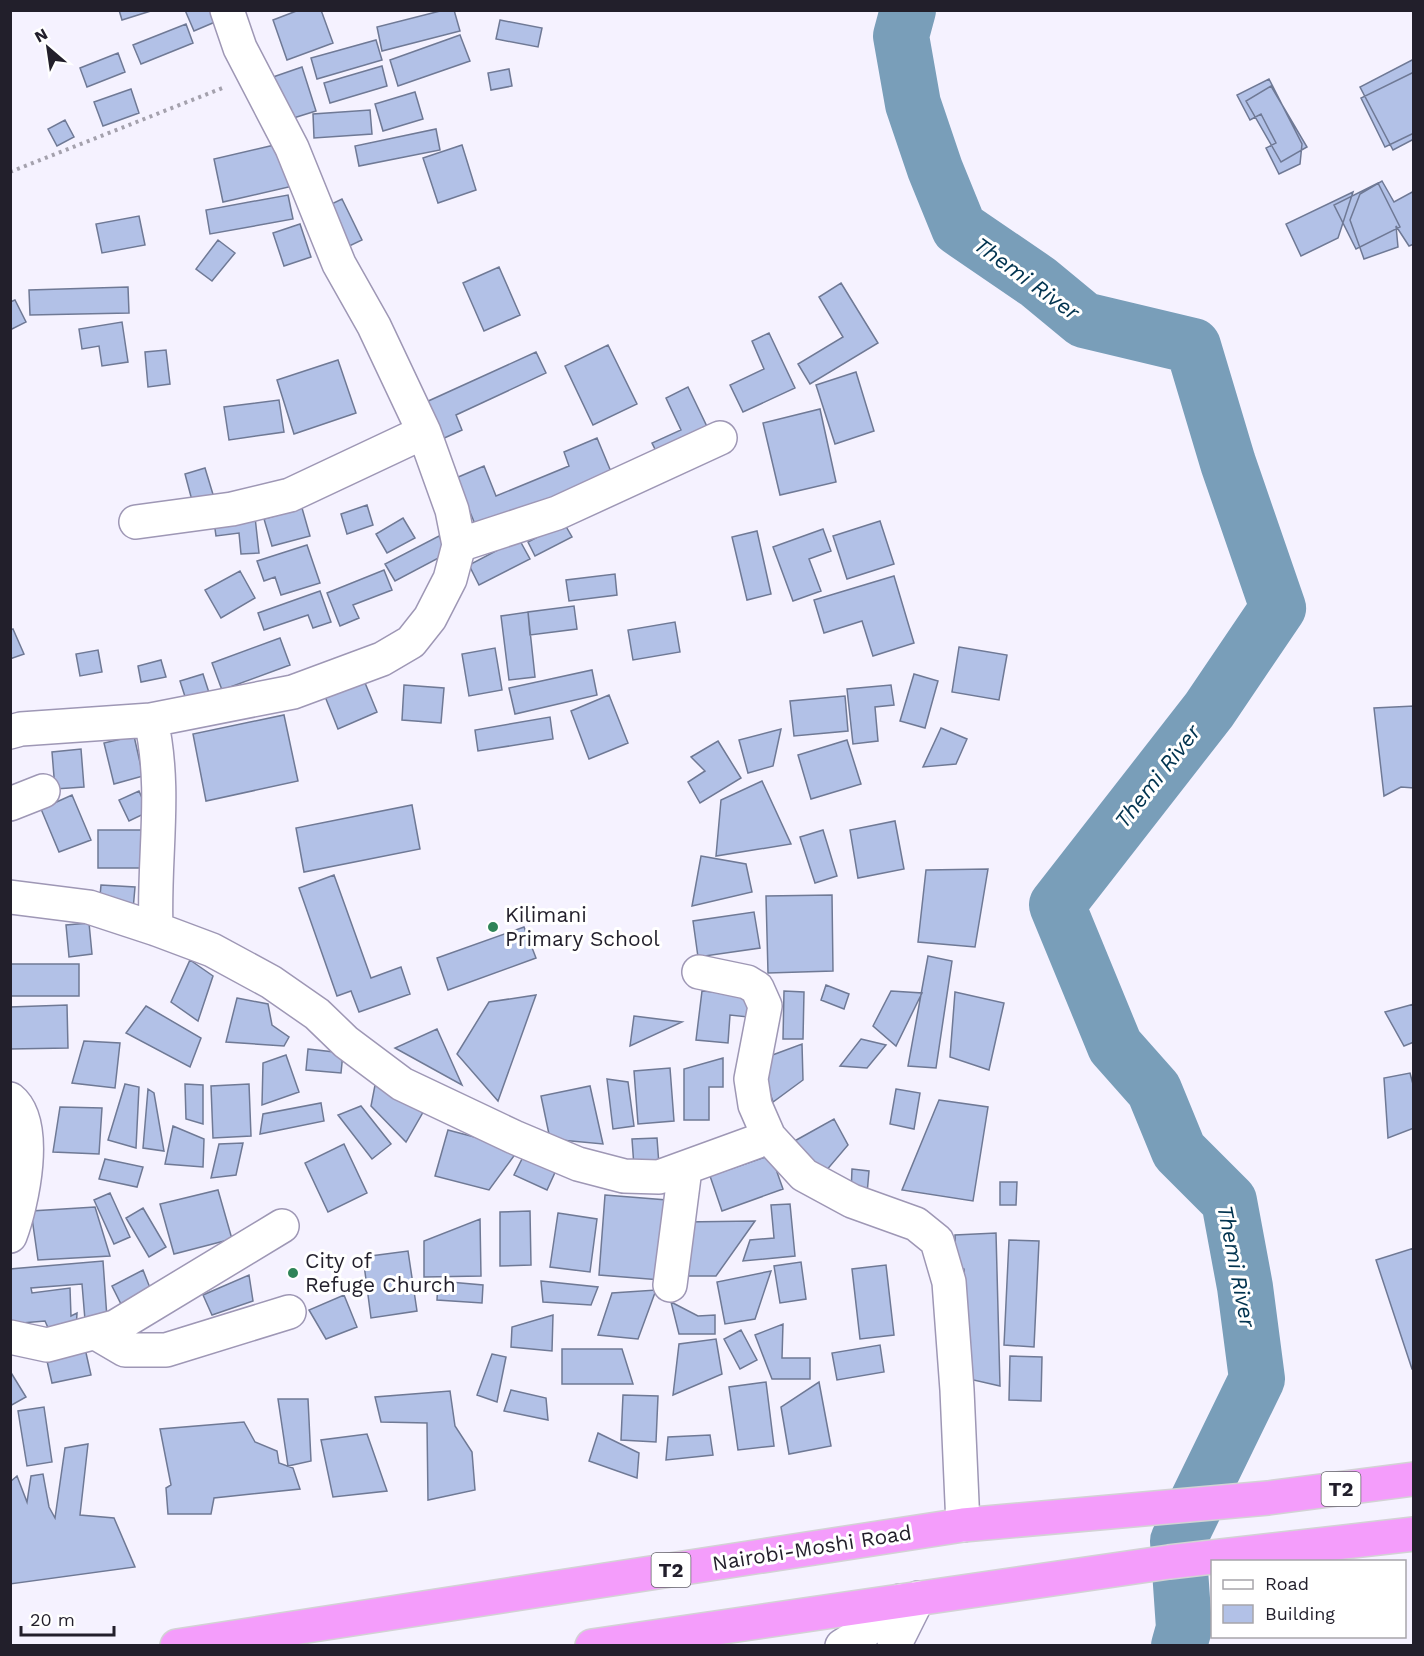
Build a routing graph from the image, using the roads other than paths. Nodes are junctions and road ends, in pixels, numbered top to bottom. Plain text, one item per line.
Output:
1 (227, 10) edge
2 (424, 432) junction
3 (720, 438) dead end
4 (136, 522) dead end
5 (459, 545) junction
6 (151, 720) junction
7 (10, 732) edge
8 (43, 791) dead end
9 (10, 804) edge
10 (10, 897) edge
11 (156, 928) junction
12 (699, 972) dead end
13 (10, 1099) edge
14 (769, 1137) junction
15 (685, 1169) junction
16 (282, 1226) dead end
17 (10, 1236) edge
18 (670, 1286) dead end
19 (289, 1312) dead end
20 (96, 1333) junction
21 (10, 1337) edge
22 (1413, 1479) edge
23 (963, 1525) junction
24 (1413, 1534) edge
25 (909, 1600) junction
26 (177, 1646) edge
27 (592, 1646) edge
28 (842, 1646) edge
29 (894, 1646) edge

1 - 2 street
2 - 4 street
2 - 5 street
3 - 5 street
5 - 6 street
6 - 7 street
6 - 11 street
8 - 9 street
10 - 11 street
11 - 15 street
12 - 14 street
13 - 17 street
14 - 15 street
14 - 23 street
15 - 18 street
16 - 20 street
19 - 20 street
20 - 21 street
22 - 23 highway, Nairobi-Moshi Road / T2
23 - 26 highway, Nairobi-Moshi Road / T2
24 - 25 highway
25 - 27 highway
25 - 28 street
25 - 29 street

